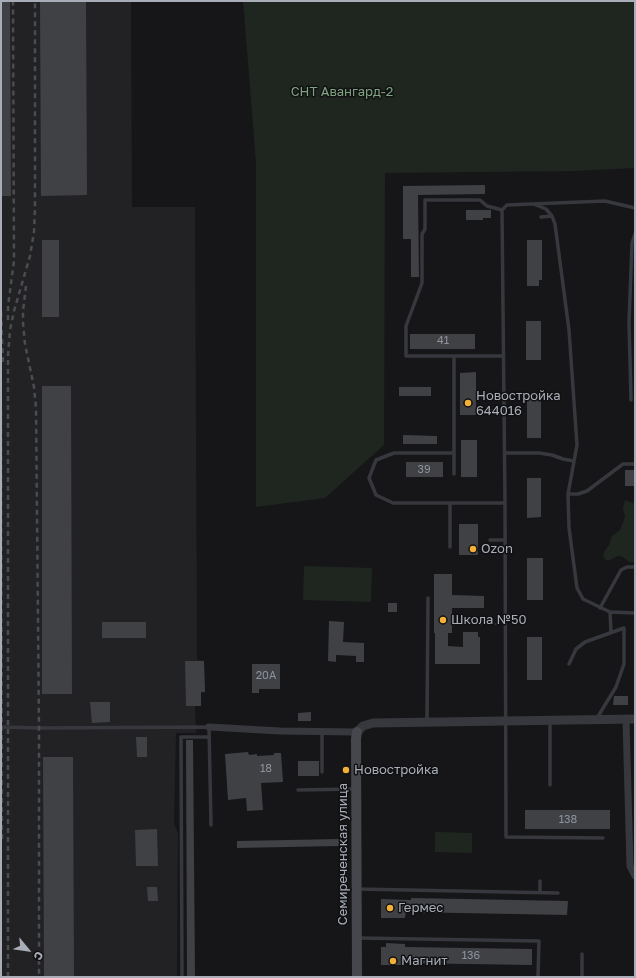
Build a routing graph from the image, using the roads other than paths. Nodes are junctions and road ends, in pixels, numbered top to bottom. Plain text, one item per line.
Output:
1 (535, 205) junction
2 (635, 208) edge
3 (502, 210) junction
4 (552, 216) junction
5 (541, 217) dead end
6 (635, 234) edge
7 (454, 356) junction
8 (503, 356) junction
9 (631, 400) dead end
10 (504, 410) junction
11 (481, 411) dead end
12 (454, 453) junction
13 (505, 453) junction
14 (574, 461) junction
15 (635, 464) edge
16 (454, 474) dead end
17 (568, 494) junction
18 (450, 503) junction
19 (505, 503) junction
20 (490, 540) dead end
21 (505, 540) junction
22 (450, 546) dead end
23 (635, 567) edge
24 (428, 598) dead end
25 (600, 608) junction
26 (610, 612) junction
27 (635, 613) edge
28 (611, 632) junction
29 (568, 664) dead end
30 (506, 720) junction
31 (550, 720) junction
32 (596, 720) junction
33 (630, 720) edge
34 (427, 722) junction
35 (1, 727) edge
36 (209, 727) junction
37 (322, 731) junction
38 (357, 732) junction
39 (208, 737) junction
40 (322, 772) dead end
41 (550, 785) dead end
42 (356, 788) junction
43 (298, 790) dead end
44 (632, 792) edge
45 (210, 825) dead end
46 (603, 838) dead end
47 (635, 876) edge
48 (540, 881) dead end
49 (356, 889) junction
50 (540, 892) junction
51 (558, 893) dead end
52 (356, 938) junction
53 (582, 954) dead end
54 (182, 977) edge
55 (356, 977) edge
56 (538, 977) edge
57 (582, 977) edge

1 - 2 lane
1 - 3 lane
1 - 4 lane
3 - 7 lane
3 - 8 lane
4 - 5 lane
4 - 14 lane
6 - 9 lane
7 - 8 lane
7 - 12 lane
8 - 10 lane
10 - 11 lane
10 - 13 lane
12 - 16 lane
12 - 18 lane
13 - 14 lane
13 - 19 lane
14 - 17 lane
15 - 17 lane
17 - 25 lane
18 - 19 lane
18 - 22 lane
19 - 21 lane
20 - 21 lane
21 - 30 lane
23 - 25 lane
24 - 34 lane
25 - 26 lane
26 - 27 lane
26 - 28 lane
28 - 29 lane
28 - 32 lane
30 - 31 street
30 - 34 street
30 - 46 lane
31 - 32 street
31 - 41 lane
32 - 33 street
33 - 44 street
34 - 38 street
35 - 36 lane
36 - 37 street
36 - 39 lane
37 - 38 street
37 - 40 lane
38 - 42 main road, Семиреченская улица
39 - 45 lane
39 - 54 lane
42 - 43 lane
42 - 49 main road, Семиреченская улица
44 - 47 street
48 - 50 lane
49 - 50 lane
49 - 52 main road, Семиреченская улица
50 - 51 lane
52 - 55 main road, Семиреченская улица
52 - 56 lane
53 - 57 lane

